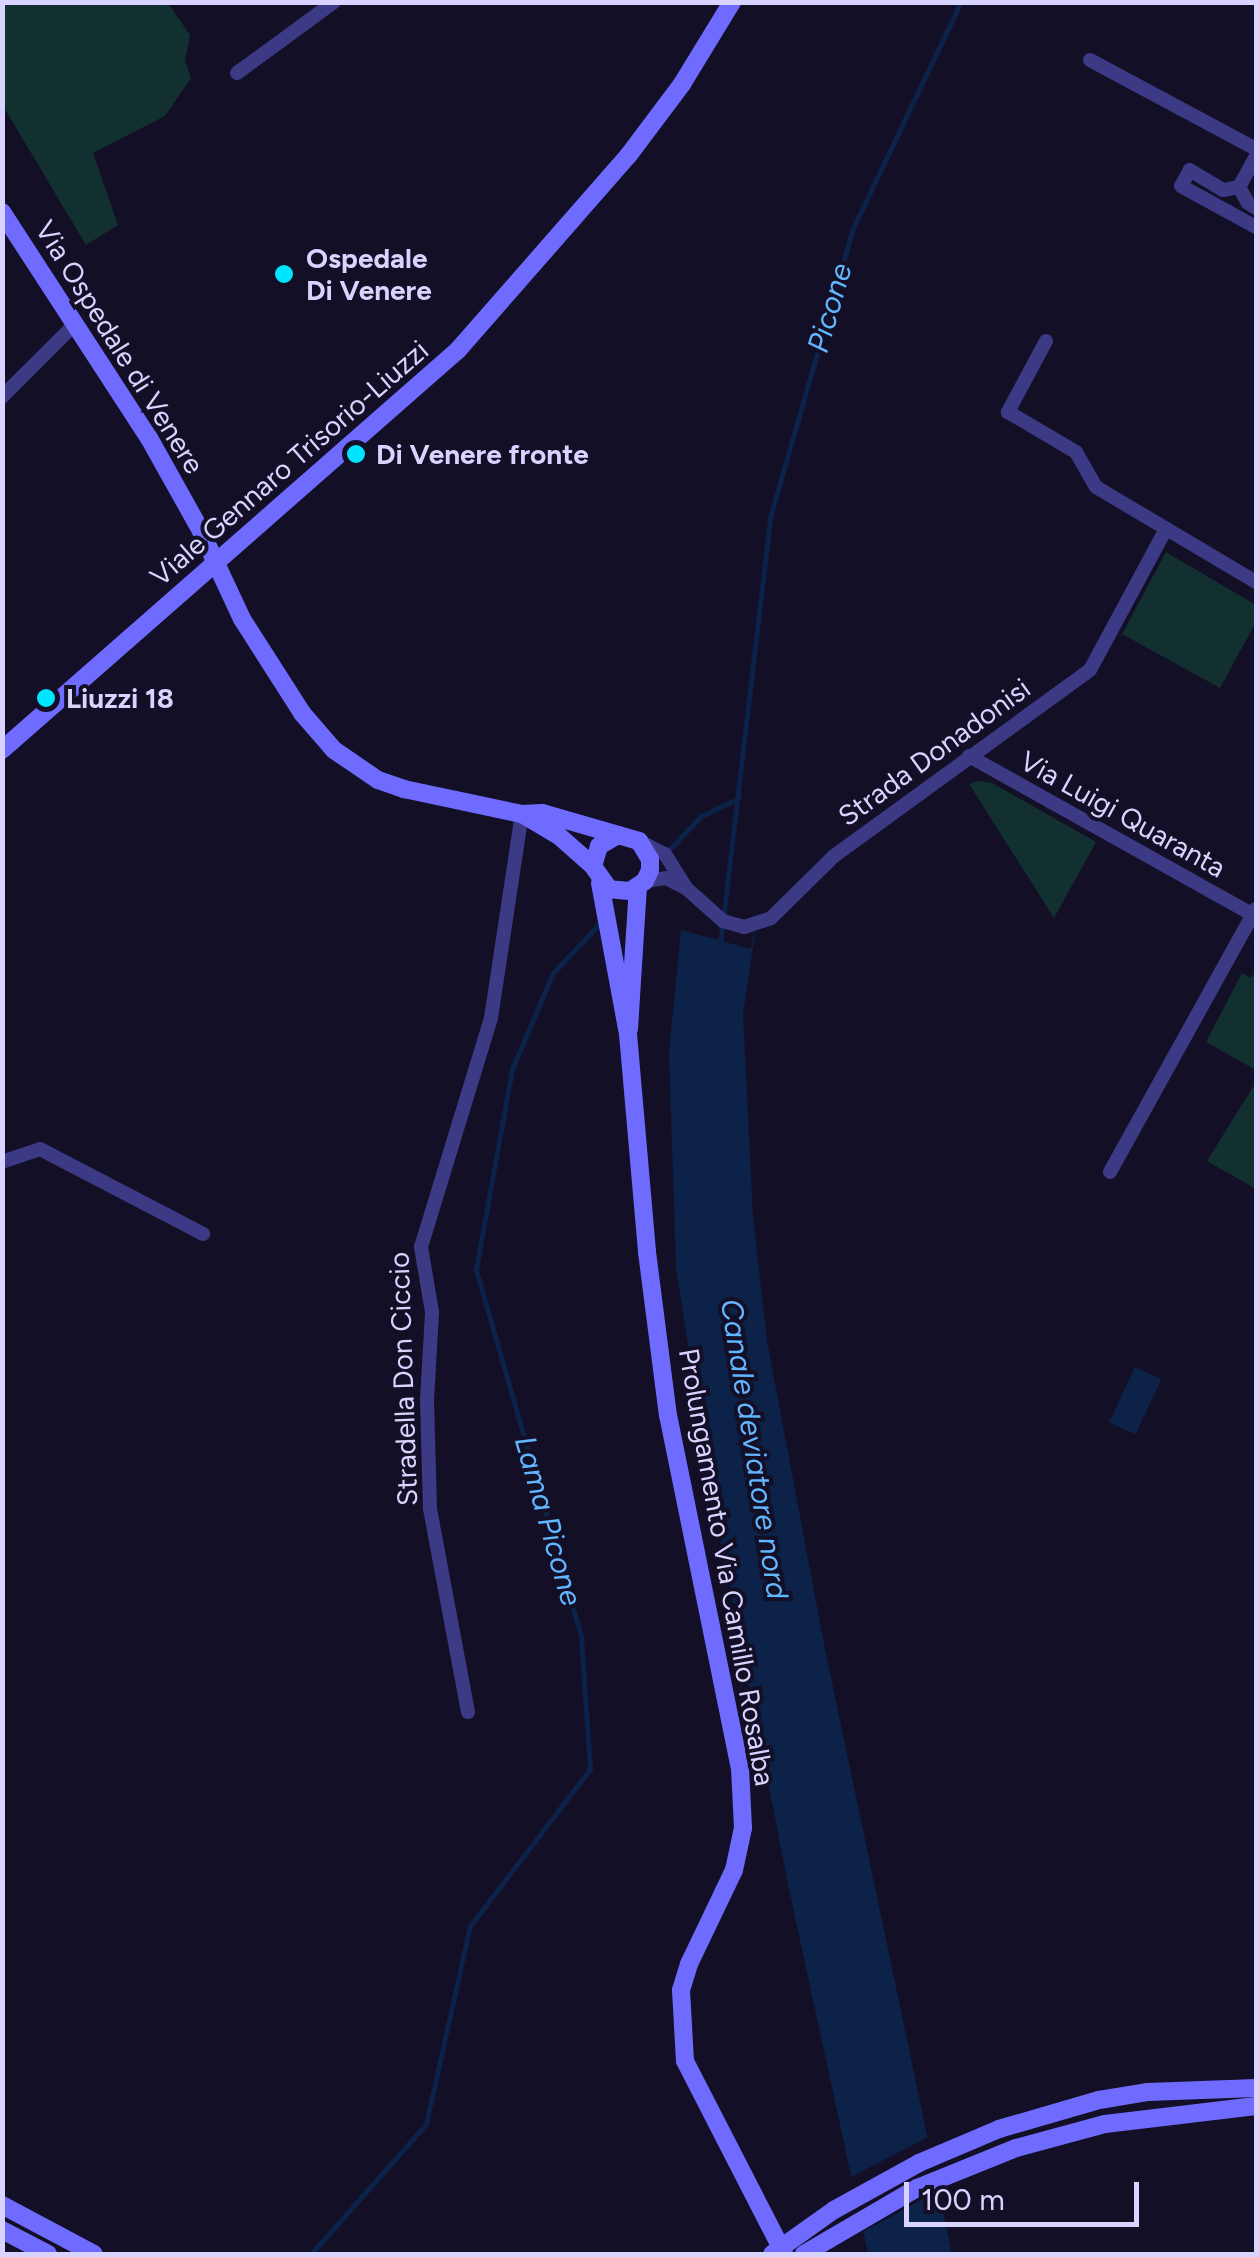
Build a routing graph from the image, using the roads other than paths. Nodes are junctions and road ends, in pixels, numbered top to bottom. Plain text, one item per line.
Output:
1 (334, 2) edge
2 (732, 2) edge
3 (1090, 60) dead end
4 (237, 72) dead end
5 (1256, 152) edge
6 (1239, 187) junction
7 (1256, 208) edge
8 (2, 212) edge
9 (1256, 227) edge
10 (76, 324) junction
11 (1046, 340) dead end
12 (2, 397) edge
13 (1164, 531) junction
14 (216, 562) junction
15 (1256, 582) edge
16 (2, 750) edge
17 (969, 756) junction
18 (522, 814) junction
19 (618, 835) junction
20 (639, 841) junction
21 (596, 874) junction
22 (642, 884) junction
23 (686, 888) junction
24 (1255, 912) edge
25 (628, 1034) junction
26 (2, 1162) edge
27 (1110, 1172) dead end
28 (203, 1234) dead end
29 (468, 1712) dead end
30 (1256, 2088) edge
31 (1256, 2106) edge
32 (880, 2183) junction
33 (2, 2206) edge
34 (2, 2230) edge
35 (48, 2254) edge
36 (94, 2254) edge
37 (772, 2254) edge
38 (784, 2254) edge
39 (802, 2254) edge

1 - 4 street
2 - 14 street, Viale Gennaro Trisorio-Liuzzi
3 - 5 street
5 - 6 street
6 - 7 street
6 - 9 street
8 - 10 street, Via Ospedale di Venere
10 - 12 street
10 - 14 street, Via Ospedale di Venere
11 - 13 street
13 - 15 street
13 - 17 street, Strada Donadonisi
14 - 16 street, Viale Gennaro Trisorio-Liuzzi
14 - 18 street, Via Ospedale di Venere
17 - 23 street, Strada Donadonisi
17 - 24 street, Via Luigi Quaranta
18 - 19 street, Via Ospedale di Venere
18 - 21 street, Via Ospedale di Venere
18 - 29 street, Stradella Don Ciccio
19 - 20 street
19 - 21 street
20 - 22 street
20 - 23 street, Strada Donadonisi
21 - 22 street
21 - 25 street, Prolungamento Via Camillo Rosalba
22 - 23 street
22 - 25 street, Prolungamento Via Camillo Rosalba
24 - 27 street
25 - 38 street, Prolungamento Via Camillo Rosalba
26 - 28 street
30 - 32 street, bridge
31 - 39 street
32 - 37 street, bridge
32 - 39 street, bridge
33 - 36 street
34 - 35 street

